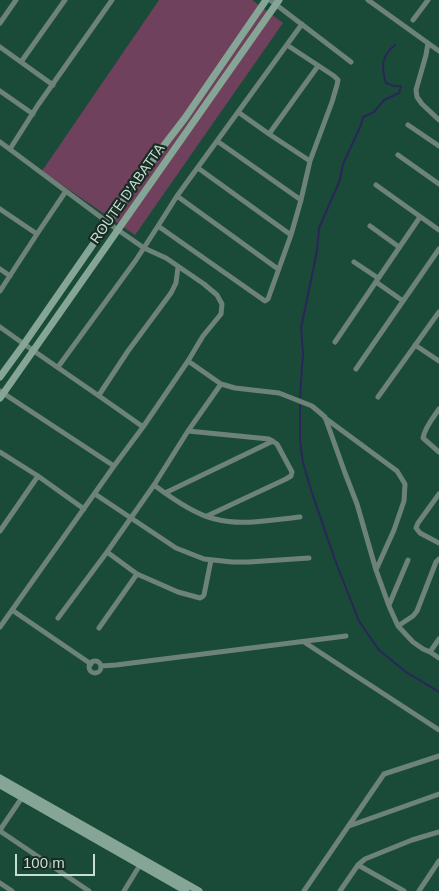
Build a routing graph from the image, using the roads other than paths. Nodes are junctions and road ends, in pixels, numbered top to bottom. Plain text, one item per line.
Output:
1 (16, 0) edge
2 (65, 0) edge
3 (112, 0) edge
4 (266, 0) edge
5 (368, 0) edge
6 (428, 0) edge
7 (275, 1) edge
8 (413, 20) dead end
9 (0, 23) edge
10 (302, 24) junction
11 (428, 43) junction
12 (287, 44) junction
13 (0, 47) edge
14 (439, 51) edge
15 (21, 62) junction
16 (351, 62) dead end
17 (318, 66) junction
18 (53, 85) junction
19 (0, 91) edge
20 (238, 112) junction
21 (33, 114) junction
22 (439, 120) edge
23 (408, 125) dead end
24 (269, 134) junction
25 (217, 141) junction
26 (0, 142) edge
27 (439, 146) edge
28 (10, 149) junction
29 (398, 155) dead end
30 (310, 161) junction
31 (198, 168) junction
32 (439, 184) edge
33 (376, 185) dead end
34 (66, 191) junction
35 (177, 196) junction
36 (302, 200) junction
37 (0, 209) edge
38 (420, 217) junction
39 (108, 223) junction
40 (158, 226) junction
41 (370, 226) dead end
42 (118, 230) junction
43 (439, 230) edge
44 (37, 234) junction
45 (291, 235) junction
46 (399, 247) junction
47 (144, 248) junction
48 (439, 248) edge
49 (354, 262) dead end
50 (178, 266) junction
51 (0, 269) edge
52 (278, 269) junction
53 (10, 276) junction
54 (377, 280) junction
55 (0, 290) edge
56 (403, 301) junction
57 (439, 312) edge
58 (0, 327) edge
59 (335, 342) dead end
60 (24, 344) junction
61 (415, 345) junction
62 (33, 350) junction
63 (188, 361) junction
64 (439, 361) edge
65 (58, 367) junction
66 (356, 369) dead end
67 (0, 378) edge
68 (221, 384) junction
69 (1, 394) edge
70 (99, 395) junction
71 (378, 397) dead end
72 (439, 409) edge
73 (325, 417) junction
74 (143, 427) junction
75 (188, 431) junction
76 (273, 441) junction
77 (0, 452) edge
78 (439, 452) edge
79 (114, 466) junction
80 (38, 476) junction
81 (154, 485) junction
82 (165, 493) junction
83 (94, 494) junction
84 (439, 494) edge
85 (84, 509) junction
86 (207, 516) junction
87 (300, 517) dead end
88 (130, 518) junction
89 (0, 531) edge
90 (439, 543) edge
91 (107, 552) junction
92 (309, 558) dead end
93 (439, 559) edge
94 (211, 560) junction
95 (408, 560) dead end
96 (376, 570) junction
97 (137, 574) junction
98 (389, 606) junction
99 (12, 610) junction
100 (58, 618) dead end
101 (398, 626) junction
102 (0, 627) edge
103 (99, 628) dead end
104 (346, 636) dead end
105 (439, 639) edge
106 (304, 641) junction
107 (430, 652) junction
108 (439, 658) edge
109 (91, 664) junction
110 (101, 666) junction
111 (439, 730) edge
112 (439, 756) edge
113 (0, 778) edge
114 (0, 785) edge
115 (439, 794) edge
116 (24, 795) junction
117 (349, 826) junction
118 (0, 830) edge
119 (439, 832) edge
120 (439, 860) edge
121 (140, 865) junction
122 (358, 865) junction
123 (0, 883) edge
124 (8, 890) edge
125 (89, 891) edge
126 (124, 891) edge
127 (186, 891) edge
128 (199, 891) edge
129 (304, 891) edge
130 (340, 891) edge
131 (404, 891) edge
132 (419, 891) edge

1 - 9 street
2 - 15 street
3 - 18 street
4 - 39 street, ROUTE D'ABATTA
5 - 11 street
6 - 8 street
7 - 10 street
7 - 42 street, ROUTE D'ABATTA
10 - 12 street
10 - 16 street
11 - 14 street
11 - 22 street
12 - 17 street
12 - 20 street
13 - 15 street
15 - 18 street
17 - 24 street
17 - 30 street
18 - 21 street
19 - 21 street
20 - 24 street
20 - 25 street
21 - 28 street
23 - 27 street
24 - 30 street
25 - 31 street
25 - 36 street
26 - 28 street
28 - 34 street
29 - 32 street
30 - 36 street
31 - 35 street
31 - 45 street
33 - 38 street
34 - 39 street
34 - 44 street
35 - 40 street
35 - 52 street
36 - 45 street
37 - 44 street
38 - 43 street
38 - 46 street
39 - 42 street
39 - 60 street, ROUTE D'ABATTA
40 - 47 street
40 - 52 street
41 - 46 street
42 - 47 street
42 - 62 street, ROUTE D'ABATTA
44 - 53 street
45 - 52 street
46 - 54 street
47 - 50 street
47 - 65 street
48 - 56 street
49 - 54 street
50 - 63 street
50 - 70 street
51 - 53 street
53 - 55 street
54 - 56 street
54 - 59 street
56 - 66 street
57 - 61 street
58 - 60 street
60 - 62 street
60 - 67 street, ROUTE D'ABATTA
61 - 64 street
61 - 71 street
62 - 65 street
62 - 69 street, ROUTE D'ABATTA
63 - 68 street
63 - 74 street
65 - 70 street
68 - 73 street
68 - 75 street
69 - 79 street
70 - 74 street
72 - 78 street
73 - 96 street
73 - 96 street
74 - 79 street
75 - 76 street
75 - 81 street
76 - 82 street
76 - 86 street
77 - 80 street
79 - 83 street
80 - 85 street
80 - 89 street
81 - 82 street
81 - 88 street
82 - 86 street
83 - 85 street
83 - 88 street
84 - 90 street
85 - 99 street
86 - 87 street
88 - 91 street
88 - 94 street
91 - 97 street
91 - 100 street
92 - 94 street
93 - 101 street
94 - 97 street
95 - 98 street
96 - 98 street
97 - 103 street
98 - 101 street
99 - 102 street
99 - 109 street
101 - 107 street
104 - 106 street
105 - 107 street
106 - 110 street
106 - 111 street
107 - 108 street
109 - 110 street
109 - 110 street
112 - 117 street
113 - 116 street
114 - 116 street
115 - 117 street
116 - 118 street
116 - 121 street
116 - 128 street
117 - 129 street
118 - 125 street
119 - 122 street
120 - 132 street
121 - 126 street
121 - 127 street
122 - 130 street
122 - 131 street
123 - 124 street

